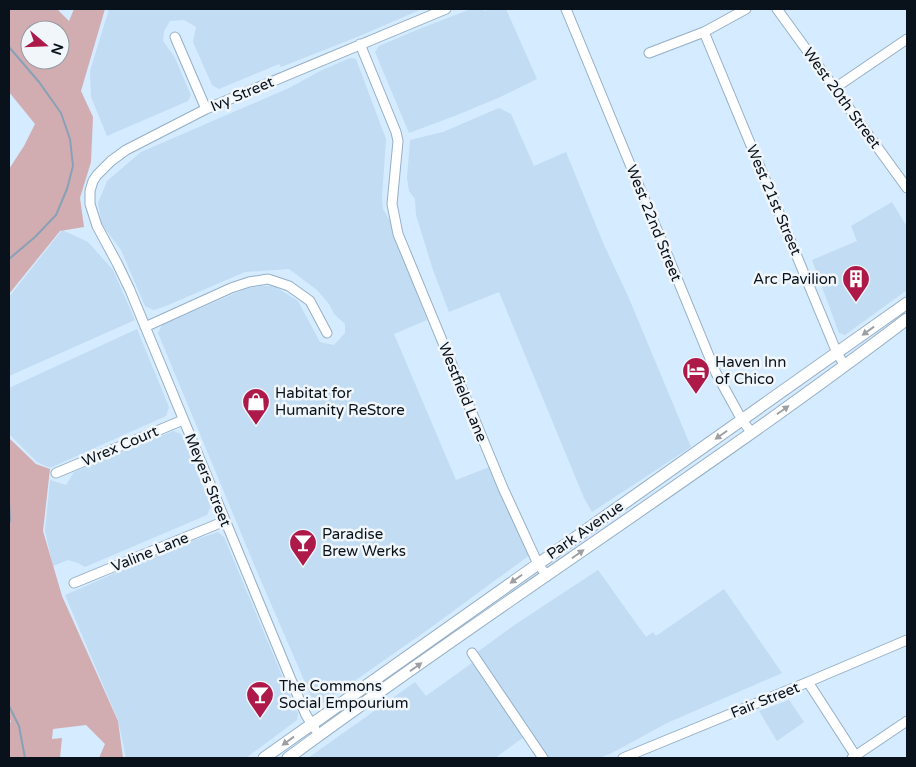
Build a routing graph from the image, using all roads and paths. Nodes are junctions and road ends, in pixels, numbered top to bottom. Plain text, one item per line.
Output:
1 (446, 9) edge
2 (566, 9) edge
3 (746, 9) edge
4 (777, 9) edge
5 (704, 32) junction
6 (175, 37) dead end
7 (907, 39) edge
8 (360, 44) junction
9 (649, 52) dead end
10 (835, 88) junction
11 (206, 109) junction
12 (907, 188) edge
13 (97, 226) joint
14 (907, 302) edge
15 (907, 319) edge
16 (145, 327) junction
17 (328, 333) dead end
18 (837, 353) junction
19 (845, 366) junction
20 (183, 420) junction
21 (742, 420) junction
22 (751, 432) junction
23 (56, 473) dead end
24 (225, 521) junction
25 (538, 564) junction
26 (547, 576) junction
27 (74, 583) dead end
28 (907, 640) edge
29 (472, 653) dead end
30 (808, 682) junction
31 (907, 721) edge
32 (312, 724) junction
33 (319, 735) junction
34 (855, 757) edge
35 (264, 758) edge
36 (288, 758) edge
37 (543, 758) edge
38 (623, 758) edge

1 - 8 street, Ivy Street
2 - 21 street, West 22nd Street
3 - 5 street
4 - 10 street, West 20th Street
5 - 9 street
5 - 18 street, West 21st Street
6 - 11 street
7 - 10 street
8 - 11 street, Ivy Street
8 - 25 street, Westfield Lane
10 - 12 street, West 20th Street
11 - 13 street, Ivy Street
13 - 16 street, Meyers Street
14 -> 18 main road, Park Avenue
15 - 19 main road, Park Avenue
16 - 17 street
16 - 20 street, Meyers Street
18 - 19 street, West 21st Street
18 - 21 main road, Park Avenue
22 -> 19 main road, Park Avenue
20 - 23 street, Wrex Court
20 - 24 street, Meyers Street
21 - 22 street, West 22nd Street
21 -> 25 main road, Park Avenue
26 -> 22 main road, Park Avenue
24 - 27 street, Valine Lane
24 - 32 street, Meyers Street
25 - 26 street, Westfield Lane
25 -> 32 main road, Park Avenue
33 -> 26 main road, Park Avenue
28 - 30 street, Fair Street
29 - 37 street
30 - 34 street
30 - 38 street, Fair Street
31 - 34 street
32 - 33 street, Meyers Street
32 -> 35 main road, Park Avenue
33 - 36 main road, Park Avenue

